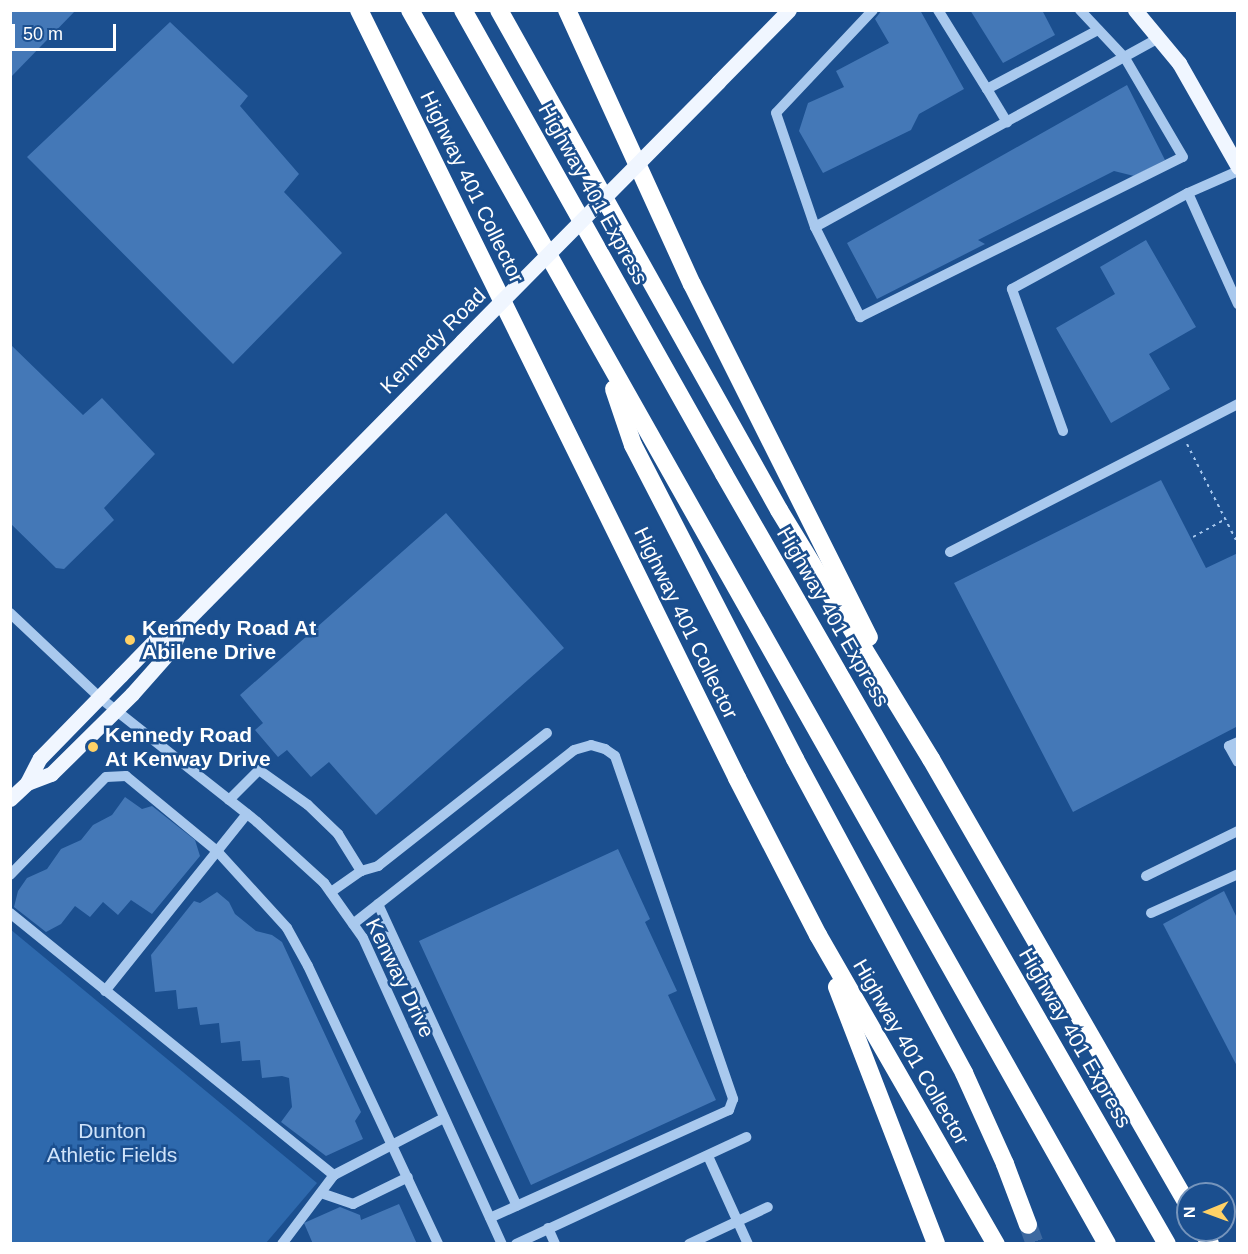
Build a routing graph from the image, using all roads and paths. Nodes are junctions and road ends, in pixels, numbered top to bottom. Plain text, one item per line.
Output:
1 (358, 10) edge
2 (410, 10) edge
3 (463, 10) edge
4 (499, 10) edge
5 (567, 10) edge
6 (789, 10) edge
7 (873, 10) edge
8 (938, 10) edge
9 (1080, 10) edge
10 (1135, 10) edge
11 (1098, 30) junction
12 (1159, 38) junction
13 (1125, 58) junction
14 (987, 89) junction
15 (1007, 122) junction
16 (1238, 169) edge
17 (1188, 193) junction
18 (815, 227) junction
19 (1238, 304) edge
20 (601, 352) junction
21 (1238, 404) edge
22 (1063, 431) dead end
23 (1181, 433) junction
24 (1225, 519) junction
25 (1193, 537) dead end
26 (1238, 544) edge
27 (950, 552) dead end
28 (10, 613) edge
29 (182, 625) junction
30 (99, 698) junction
31 (114, 711) junction
32 (547, 733) dead end
33 (1238, 742) edge
34 (931, 759) junction
35 (1238, 762) edge
36 (27, 783) junction
37 (10, 799) edge
38 (229, 800) junction
39 (247, 814) junction
40 (1238, 831) edge
41 (217, 851) junction
42 (361, 871) junction
43 (1238, 874) edge
44 (10, 875) edge
45 (1146, 876) dead end
46 (331, 892) junction
47 (378, 904) junction
48 (1151, 913) dead end
49 (10, 914) edge
50 (353, 924) junction
51 (818, 935) junction
52 (105, 991) junction
53 (444, 1118) junction
54 (746, 1137) dead end
55 (392, 1144) junction
56 (708, 1156) junction
57 (334, 1175) junction
58 (408, 1177) junction
59 (1176, 1184) edge
60 (321, 1193) junction
61 (517, 1206) junction
62 (768, 1208) dead end
63 (490, 1218) junction
64 (738, 1221) junction
65 (1028, 1225) tunnel mouth
66 (548, 1228) junction
67 (282, 1244) edge
68 (438, 1244) edge
69 (502, 1244) edge
70 (516, 1244) edge
71 (555, 1244) edge
72 (689, 1244) edge
73 (748, 1244) edge
74 (936, 1244) edge
75 (996, 1244) edge
76 (1107, 1244) edge
77 (1167, 1244) edge

1 - 51 highway, Highway 401 Collector
2 - 20 highway
3 - 77 highway, Highway 401 Express
4 - 34 highway
5 - 34 highway
6 - 29 main road, Kennedy Road, bridge
7 - 18 street
8 - 14 street
9 - 11 street
10 - 12 main road
11 - 13 street
11 - 14 street
12 - 13 street
12 - 16 main road
13 - 15 street
13 - 18 street
14 - 15 street
15 - 18 street
16 - 17 street
17 - 19 street
17 - 22 street
20 - 65 highway
20 - 76 highway
21 - 23 street
23 - 24 path
23 - 27 street
24 - 25 path
24 - 26 path
28 - 30 street, Kenway Drive
29 - 30 main road, Kennedy Road
29 - 31 main road, Kennedy Road
30 - 31 street, Kenway Drive
30 - 36 main road, Kennedy Road
31 - 36 main road, Kennedy Road
31 - 38 street, Kenway Drive
32 - 42 street
33 - 35 street
34 - 59 highway
36 - 37 main road, Kennedy Road
38 - 39 street, Kenway Drive
38 - 42 street
39 - 41 street
39 - 46 street, Kenway Drive
40 - 45 street
41 - 44 street
41 - 52 street
41 - 55 street
42 - 46 street
43 - 48 street
46 - 50 street, Kenway Drive
47 - 50 street
47 - 61 street
47 - 61 street
49 - 52 street
50 - 53 street, Kenway Drive
51 - 74 highway
51 - 75 highway, Highway 401 Collector
52 - 57 street
53 - 55 street
53 - 63 street, Kenway Drive
54 - 56 street
55 - 57 street
55 - 58 street
56 - 64 street
56 - 66 street
57 - 60 street
58 - 60 street
58 - 68 street
60 - 67 street
61 - 63 street
62 - 64 street
63 - 69 street, Kenway Drive
64 - 72 street
64 - 73 street
66 - 70 street
66 - 71 street

